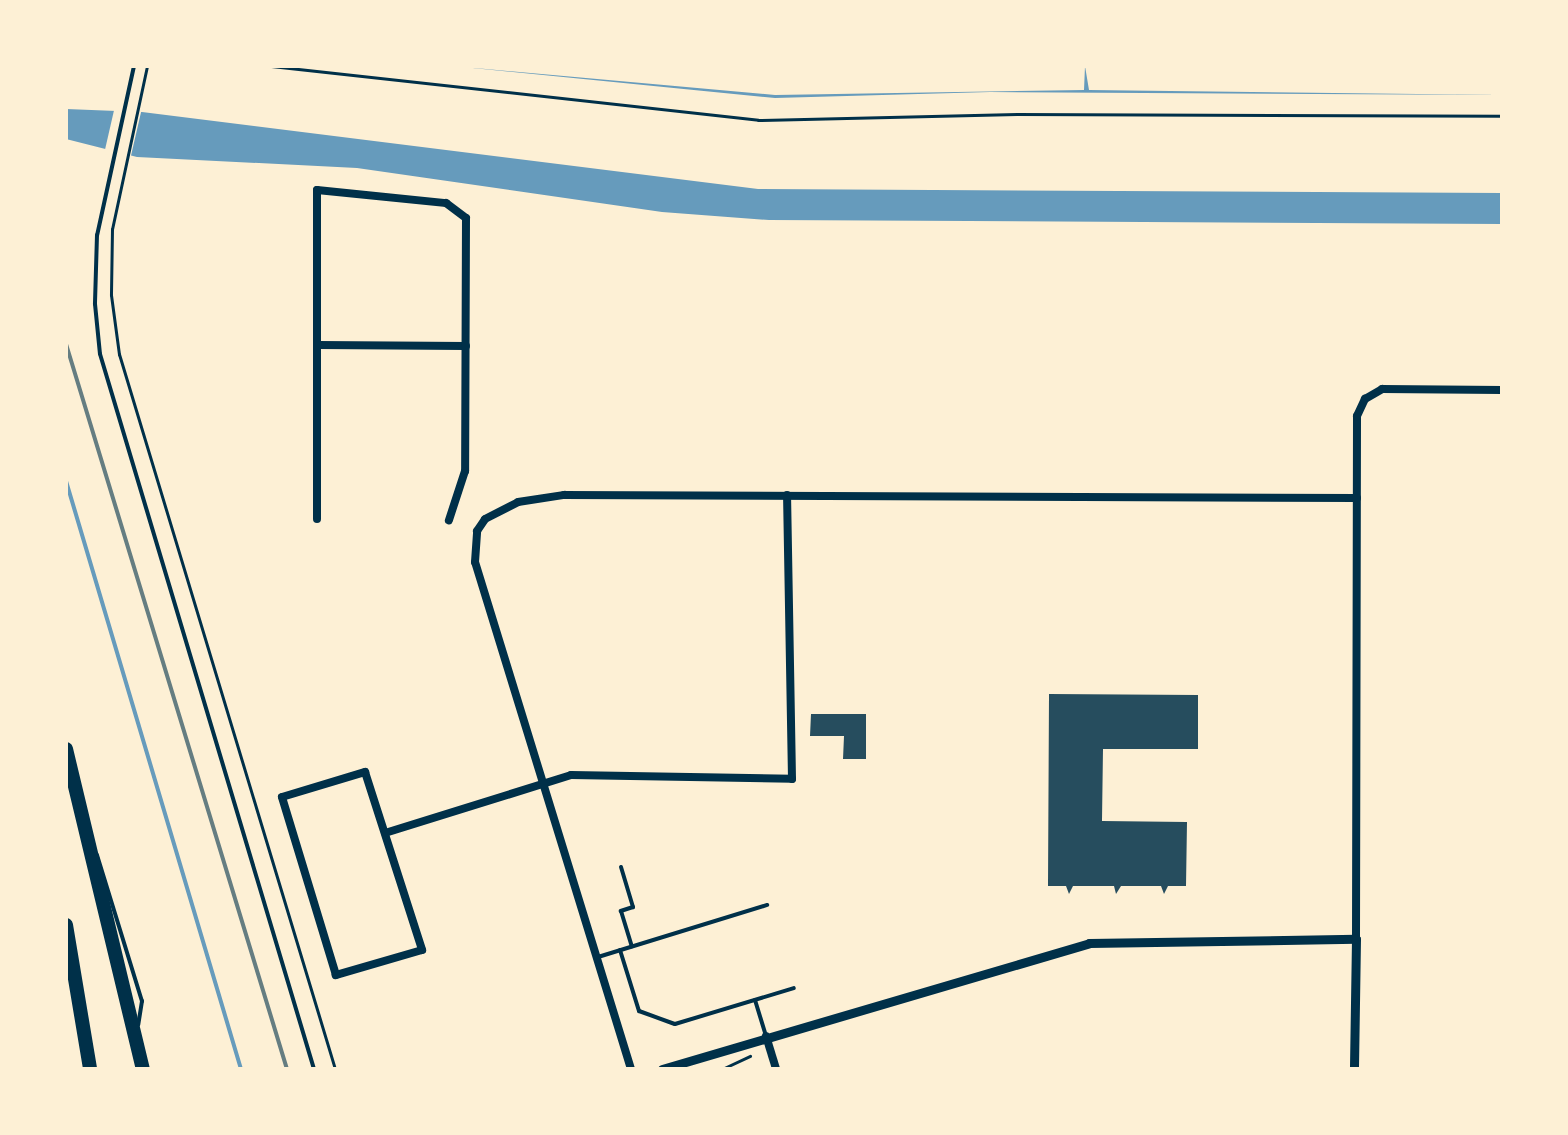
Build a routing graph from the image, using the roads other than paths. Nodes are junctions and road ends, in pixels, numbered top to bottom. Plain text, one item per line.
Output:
1 (134, 66) edge
2 (318, 345) junction
3 (466, 346) junction
4 (1502, 390) edge
5 (787, 495) junction
6 (1357, 498) junction
7 (317, 519) dead end
8 (449, 520) dead end
9 (66, 749) edge
10 (543, 783) junction
11 (385, 833) junction
12 (621, 867) dead end
13 (767, 905) dead end
14 (66, 925) edge
15 (1356, 939) junction
16 (632, 946) junction
17 (620, 950) junction
18 (596, 957) junction
19 (794, 988) dead end
20 (755, 1000) junction
21 (766, 1036) junction
22 (90, 1069) edge
23 (143, 1069) edge
24 (314, 1069) edge
25 (631, 1069) edge
26 (662, 1069) edge
27 (776, 1069) edge
28 (1354, 1069) edge

1 - 24 lane
2 - 3 street
2 - 3 street
2 - 7 street
3 - 8 street
4 - 6 street
5 - 6 street
5 - 10 street
5 - 10 street
6 - 15 street
9 - 23 highway
10 - 11 street
10 - 18 street
11 - 11 street
12 - 16 lane
13 - 16 lane
14 - 22 highway
15 - 21 street
15 - 28 street
16 - 17 lane
17 - 18 lane
17 - 20 lane
18 - 25 street
19 - 20 lane
20 - 21 lane
21 - 26 street
21 - 27 street

